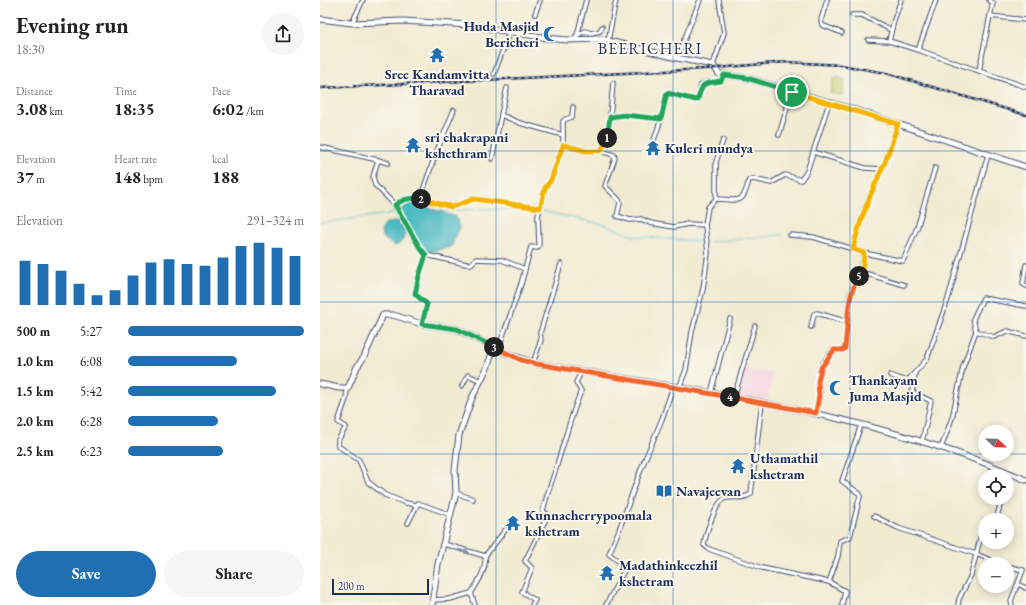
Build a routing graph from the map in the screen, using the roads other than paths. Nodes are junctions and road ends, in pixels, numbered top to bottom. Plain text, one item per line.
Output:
1 (363, 0) edge
2 (540, 0) edge
3 (586, 0) edge
4 (616, 0) edge
5 (700, 0) edge
6 (719, 0) edge
7 (827, 0) edge
8 (901, 0) edge
9 (936, 0) edge
10 (989, 0) edge
11 (535, 14) dead end
12 (852, 15) dead end
13 (990, 16) junction
14 (320, 19) edge
15 (1026, 20) edge
16 (352, 23) junction
17 (602, 27) dead end
18 (891, 30) junction
19 (510, 31) junction
20 (842, 33) dead end
21 (576, 38) junction
22 (868, 40) dead end
23 (608, 41) junction
24 (889, 42) junction
25 (918, 50) junction
26 (677, 58) junction
27 (713, 65) junction
28 (979, 71) junction
29 (494, 74) dead end
30 (724, 75) junction
31 (613, 83) dead end
32 (1026, 87) edge
33 (507, 88) dead end
34 (792, 92) junction
35 (829, 103) junction
36 (573, 107) dead end
37 (454, 110) dead end
38 (501, 115) junction
39 (610, 117) junction
40 (661, 119) junction
41 (898, 124) junction
42 (563, 135) junction
43 (779, 135) dead end
44 (654, 140) dead end
45 (723, 140) dead end
46 (563, 145) junction
47 (320, 147) edge
48 (601, 151) junction
49 (813, 152) junction
50 (988, 155) junction
51 (492, 159) dead end
52 (378, 160) junction
53 (388, 163) dead end
54 (1026, 167) edge
55 (935, 168) dead end
56 (882, 169) junction
57 (420, 199) junction
58 (716, 199) junction
59 (395, 205) junction
60 (540, 209) junction
61 (705, 225) junction
62 (790, 235) dead end
63 (853, 249) junction
64 (864, 253) junction
65 (426, 255) junction
66 (561, 264) dead end
67 (1026, 265) edge
68 (526, 269) junction
69 (861, 272) junction
70 (904, 285) dead end
71 (1026, 286) edge
72 (1026, 306) edge
73 (730, 319) dead end
74 (848, 322) junction
75 (422, 324) junction
76 (755, 326) dead end
77 (811, 327) dead end
78 (976, 331) junction
79 (1026, 336) edge
80 (496, 349) junction
81 (533, 363) junction
82 (582, 371) junction
83 (916, 371) junction
84 (890, 375) dead end
85 (480, 381) junction
86 (320, 384) edge
87 (462, 386) dead end
88 (672, 387) junction
89 (679, 388) junction
90 (347, 389) junction
91 (711, 393) junction
92 (734, 397) junction
93 (762, 402) junction
94 (816, 413) junction
95 (861, 425) junction
96 (922, 442) junction
97 (940, 448) junction
98 (999, 469) edge
99 (1014, 475) edge
100 (1026, 480) edge
101 (456, 493) junction
102 (473, 499) dead end
103 (416, 505) junction
104 (451, 515) junction
105 (874, 516) dead end
106 (408, 523) dead end
107 (510, 524) dead end
108 (444, 544) junction
109 (978, 546) edge
110 (976, 554) junction
111 (485, 556) junction
112 (983, 557) edge
113 (1014, 568) edge
114 (829, 582) junction
115 (1018, 584) junction
116 (1026, 588) edge
117 (471, 593) junction
118 (432, 602) edge
119 (476, 604) edge
120 (532, 605) edge
121 (606, 605) edge
122 (842, 605) edge
123 (958, 605) edge
124 (1012, 605) edge

1 - 16 street
2 - 11 street
3 - 21 street
4 - 23 street
5 - 26 street
6 - 27 street
7 - 20 street
8 - 18 street
9 - 25 street
10 - 13 street
12 - 18 street
13 - 15 street
13 - 28 street
14 - 16 main road
16 - 19 main road
17 - 21 street
18 - 24 street
19 - 21 main road
19 - 29 street
21 - 23 main road
22 - 24 street
23 - 26 main road
24 - 25 street
25 - 28 street
26 - 27 main road
27 - 30 main road
28 - 32 street
30 - 34 main road
30 - 40 street
31 - 39 street
33 - 38 street
34 - 35 main road
34 - 43 street
35 - 41 main road
35 - 49 street
36 - 42 street
37 - 57 street
38 - 42 street
38 - 51 street
39 - 40 street
39 - 48 street
40 - 44 street
41 - 50 main road
41 - 56 street
42 - 46 street
45 - 58 street
46 - 48 street
46 - 60 street
47 - 52 street
48 - 61 street
49 - 56 street
49 - 58 street
50 - 54 main road
50 - 83 street
52 - 53 street
52 - 59 street
55 - 64 street
56 - 63 street
57 - 59 street
57 - 60 street
58 - 61 street
59 - 65 street
60 - 68 street
61 - 89 street
62 - 63 street
63 - 64 street
64 - 69 street
65 - 68 street
65 - 75 street
66 - 81 street
67 - 71 street
68 - 80 street
69 - 70 street
69 - 74 street
72 - 78 street
73 - 91 street
74 - 77 street
74 - 94 street
75 - 80 main road
75 - 90 main road
76 - 92 street
78 - 79 street
78 - 97 street
80 - 81 main road
80 - 85 main road
81 - 82 main road
82 - 88 main road
82 - 120 street
83 - 84 street
83 - 96 street
85 - 87 street
85 - 101 main road
86 - 90 main road
88 - 89 main road
88 - 121 street
89 - 91 main road
90 - 103 street
91 - 92 main road
92 - 93 main road
93 - 94 main road
93 - 114 street
94 - 95 main road
95 - 96 main road
95 - 114 street
96 - 97 main road
97 - 98 main road
99 - 100 main road
101 - 102 street
101 - 104 main road
103 - 104 street
103 - 106 street
104 - 108 main road
105 - 110 street
107 - 111 street
108 -> 111 street
108 - 118 main road
109 - 110 street
110 - 112 street
110 - 123 street
111 - 117 street
113 - 115 street
114 - 122 street
115 - 116 street
115 - 124 street
117 - 118 street
117 - 119 street

